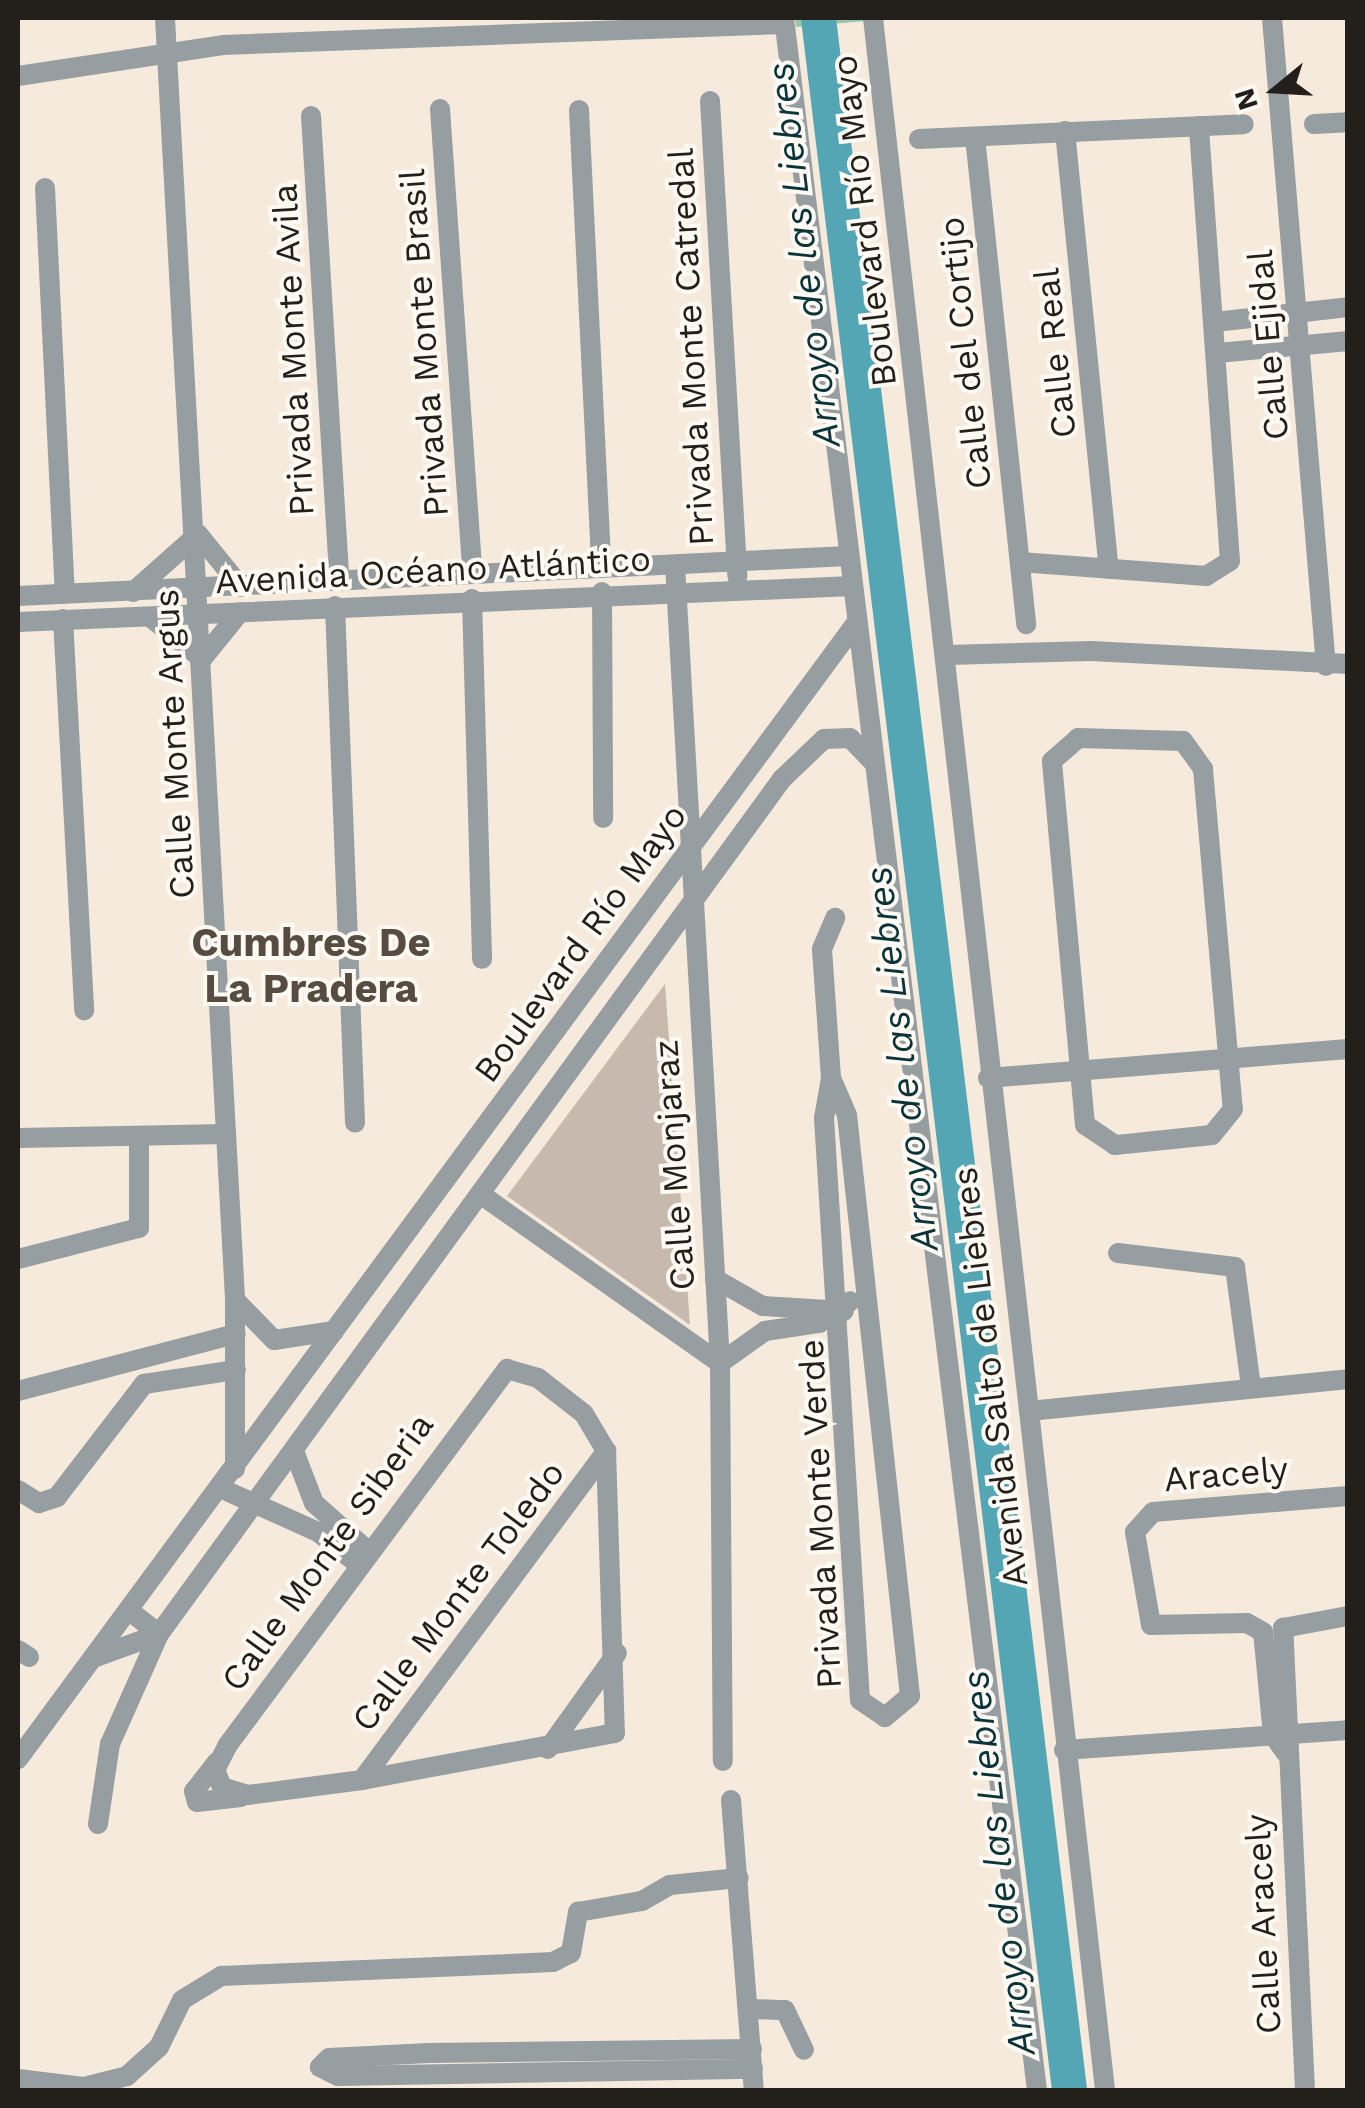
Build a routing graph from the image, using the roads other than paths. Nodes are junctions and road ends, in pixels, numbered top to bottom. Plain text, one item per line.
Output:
1 (165, 18) edge
2 (873, 18) edge
3 (882, 18) edge
4 (1272, 18) edge
5 (784, 21) edge
6 (171, 49) junction
7 (18, 76) edge
8 (710, 101) dead end
9 (440, 110) dead end
10 (579, 110) dead end
11 (312, 116) dead end
12 (1348, 122) edge
13 (1244, 124) dead end
14 (1314, 124) dead end
15 (1198, 126) junction
16 (1065, 132) junction
17 (975, 137) junction
18 (920, 139) dead end
19 (45, 188) dead end
20 (1348, 307) edge
21 (1298, 312) junction
22 (1215, 322) junction
23 (1348, 340) edge
24 (1302, 345) junction
25 (1217, 353) junction
26 (198, 534) junction
27 (848, 556) junction
28 (1020, 562) junction
29 (736, 564) junction
30 (600, 565) junction
31 (675, 565) junction
32 (1110, 569) junction
33 (472, 572) junction
34 (338, 580) junction
35 (241, 586) junction
36 (852, 586) junction
37 (738, 588) junction
38 (199, 590) junction
39 (676, 590) junction
40 (134, 592) junction
41 (602, 592) junction
42 (65, 594) junction
43 (18, 596) edge
44 (472, 599) junction
45 (335, 606) junction
46 (240, 612) junction
47 (200, 615) junction
48 (150, 616) junction
49 (63, 619) junction
50 (18, 622) edge
51 (856, 623) junction
52 (1026, 624) dead end
53 (948, 656) junction
54 (202, 660) junction
55 (1348, 664) edge
56 (1326, 666) junction
57 (872, 760) junction
58 (603, 818) dead end
59 (690, 848) junction
60 (691, 908) junction
61 (835, 918) dead end
62 (482, 959) dead end
63 (84, 1010) dead end
64 (1348, 1049) edge
65 (1227, 1060) junction
66 (1078, 1071) junction
67 (832, 1078) junction
68 (988, 1078) junction
69 (355, 1124) dead end
70 (226, 1134) junction
71 (18, 1138) edge
72 (140, 1138) junction
73 (483, 1196) junction
74 (1118, 1254) dead end
75 (18, 1259) edge
76 (715, 1280) junction
77 (863, 1286) junction
78 (235, 1300) junction
79 (356, 1302) junction
80 (764, 1306) junction
81 (842, 1310) junction
82 (336, 1330) junction
83 (765, 1331) junction
84 (383, 1332) junction
85 (868, 1332) junction
86 (236, 1334) junction
87 (150, 1357) junction
88 (720, 1363) junction
89 (236, 1370) junction
90 (158, 1378) junction
91 (1348, 1379) edge
92 (1251, 1387) junction
93 (18, 1391) edge
94 (1029, 1411) junction
95 (294, 1451) junction
96 (606, 1451) junction
97 (234, 1469) junction
98 (220, 1488) junction
99 (18, 1490) edge
100 (1348, 1496) edge
101 (251, 1510) junction
102 (363, 1558) junction
103 (128, 1610) junction
104 (1348, 1616) edge
105 (158, 1634) junction
106 (618, 1653) junction
107 (91, 1658) junction
108 (1348, 1730) edge
109 (1284, 1740) junction
110 (548, 1749) junction
111 (1064, 1750) junction
112 (18, 1759) edge
113 (723, 1761) dead end
114 (217, 1762) junction
115 (362, 1780) junction
116 (248, 1796) junction
117 (731, 1800) dead end
118 (98, 1824) dead end
119 (738, 1878) junction
120 (752, 2009) junction
121 (804, 2050) dead end
122 (752, 2059) junction
123 (403, 2065) dead end
124 (18, 2079) edge
125 (754, 2090) edge
126 (1037, 2090) edge
127 (1105, 2090) edge
128 (1306, 2090) edge

1 - 6 street, Calle Monte Argus
2 - 3 street
2 - 53 street, Boulevard Río Mayo
4 - 21 street, Calle Ejidal
5 - 6 street
5 - 27 street, Avenida Salto de Liebres
6 - 7 street
6 - 26 street, Calle Monte Argus
8 - 29 street, Privada Monte Catredal
9 - 33 street, Privada Monte Brasil
10 - 30 street
11 - 34 street, Privada Monte Avila
12 - 14 street
13 - 15 street
15 - 16 street
15 - 22 street
16 - 17 street
16 - 32 street, Calle Real
17 - 18 street
17 - 28 street, Calle del Cortijo
19 - 42 street
20 - 21 street
21 - 22 street
21 - 24 street, Calle Ejidal
22 - 25 street
23 - 24 street
24 - 25 street
24 - 56 street, Calle Ejidal
25 - 32 street
26 - 35 street
26 - 38 street, Calle Monte Argus
26 - 40 street
27 - 29 street, Avenida Océano Atlántico
27 - 36 street, Avenida Salto de Liebres
28 - 32 street
28 - 52 street, Calle del Cortijo
29 - 31 street, Avenida Océano Atlántico
29 - 37 street, Privada Monte Catredal
30 - 31 street, Avenida Océano Atlántico
30 - 33 street, Avenida Océano Atlántico
31 - 39 street, Calle Monjaraz
33 - 34 street, Avenida Océano Atlántico
34 - 35 street, Avenida Océano Atlántico
35 - 38 street, Avenida Océano Atlántico
36 - 37 street, Avenida Océano Atlántico
36 - 51 street, Avenida Salto de Liebres
37 - 39 street, Avenida Océano Atlántico
38 - 40 street, Avenida Océano Atlántico
38 - 47 street, Calle Monte Argus
39 - 41 street, Avenida Océano Atlántico
39 - 59 street, Calle Monjaraz
40 - 42 street, Avenida Océano Atlántico
41 - 44 street, Avenida Océano Atlántico
41 - 58 street
42 - 43 street, Avenida Océano Atlántico
44 - 45 street, Avenida Océano Atlántico
44 - 62 street
45 - 46 street, Avenida Océano Atlántico
45 - 69 street
46 - 47 street, Avenida Océano Atlántico
46 - 54 street
47 - 48 street, Avenida Océano Atlántico
47 - 54 street, Calle Monte Argus
48 - 49 street, Avenida Océano Atlántico
48 - 54 street
49 - 50 street, Avenida Océano Atlántico
49 - 63 street
51 - 57 street, Avenida Salto de Liebres
51 - 59 street, Boulevard Río Mayo
53 - 56 street
53 - 68 street, Avenida Salto de Liebres
54 - 70 street, Calle Monte Argus
55 - 56 street
57 - 60 street, Boulevard Río Mayo
57 - 126 street, Avenida Salto de Liebres
59 - 60 street, Calle Monjaraz
59 - 79 street, Boulevard Río Mayo
60 - 73 street, Boulevard Río Mayo
60 - 76 street, Calle Monjaraz
61 - 67 street, Privada Monte Verde
64 - 65 street
65 - 66 street
65 - 66 street
65 - 66 street
66 - 68 street
67 - 77 street, Privada Monte Verde
67 - 81 street, Privada Monte Verde
68 - 94 street, Avenida Salto de Liebres
70 - 72 street
70 - 78 street, Calle Monte Argus
71 - 72 street
72 - 75 street
73 - 84 street, Boulevard Río Mayo
73 - 88 street
74 - 92 street
76 - 80 street, Privada Monte Verde
76 - 88 street, Calle Monjaraz
77 - 81 street, Privada Monte Verde
77 - 85 street, Privada Monte Verde
78 - 82 street
78 - 86 street, Calle Monte Argus
79 - 82 street, Boulevard Río Mayo
79 - 84 street
80 - 81 street, Privada Monte Verde
80 - 83 street
81 - 83 street, Privada Monte Verde
81 - 85 street, Privada Monte Verde
81 - 85 street, Privada Monte Verde
82 - 97 street, Boulevard Río Mayo
83 - 88 street, Privada Monte Verde
84 - 95 street, Boulevard Río Mayo
86 - 87 street
86 - 89 street, Calle Monte Argus
87 - 90 street
87 - 93 street
88 - 113 street, Calle Monjaraz
89 - 90 street
89 - 97 street, Calle Monte Argus
90 - 99 street
91 - 92 street
92 - 94 street
94 - 111 street, Avenida Salto de Liebres
95 - 101 street, Boulevard Río Mayo
95 - 102 street
96 - 102 street, Calle Monte Siberia
96 - 106 street
96 - 115 street, Calle Monte Toledo
97 - 98 street, Boulevard Río Mayo
98 - 101 street
98 - 103 street, Boulevard Río Mayo
100 - 109 street, Aracely
101 - 102 street
101 - 105 street, Boulevard Río Mayo
102 - 114 street, Calle Monte Siberia
103 - 105 street
103 - 107 street, Boulevard Río Mayo
104 - 109 street
105 - 107 street
105 - 118 street, Boulevard Río Mayo
106 - 110 street
106 - 110 street
107 - 112 street, Boulevard Río Mayo
108 - 109 street
109 - 111 street
109 - 128 street, Calle Aracely
110 - 115 street
111 - 127 street, Avenida Salto de Liebres
114 - 116 street
114 - 116 street, Calle Monte Siberia
115 - 116 street
117 - 119 street
119 - 120 street
119 - 124 street
120 - 121 street
120 - 122 street
122 - 123 street
122 - 125 street

